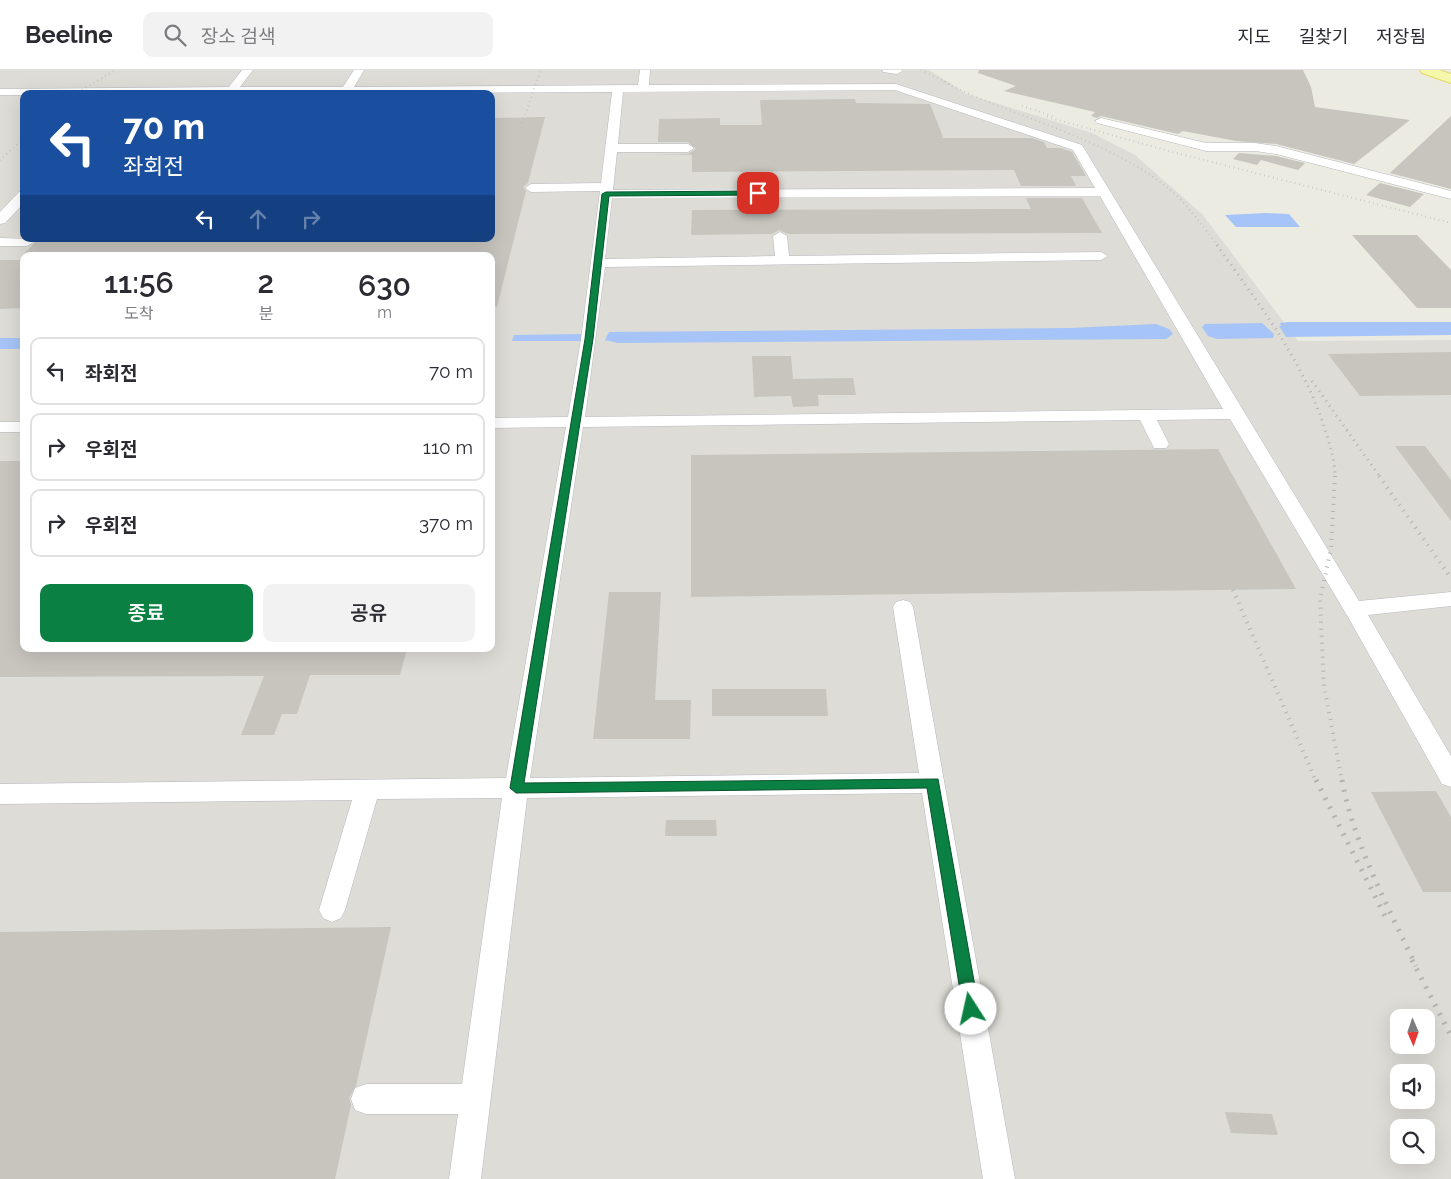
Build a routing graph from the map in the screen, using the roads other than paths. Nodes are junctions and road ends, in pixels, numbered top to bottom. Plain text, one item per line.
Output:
1 (248, 70) edge
2 (359, 70) edge
3 (645, 70) edge
4 (894, 70) edge
5 (1427, 70) edge
6 (1451, 79) edge
7 (494, 86) edge
8 (781, 87) junction
9 (863, 87) junction
10 (896, 87) junction
11 (618, 88) junction
12 (643, 88) junction
13 (233, 90) edge
14 (347, 90) joint
15 (0, 92) edge
16 (20, 92) edge
17 (867, 101) dead end
18 (787, 102) dead end
19 (1101, 121) dead end
20 (611, 148) junction
21 (688, 148) dead end
22 (531, 188) dead end
23 (606, 191) junction
24 (923, 192) junction
25 (1103, 192) junction
26 (777, 193) junction
27 (1451, 195) edge
28 (20, 199) edge
29 (778, 208) dead end
30 (926, 208) dead end
31 (0, 220) edge
32 (780, 236) dead end
33 (0, 242) edge
34 (27, 242) dead end
35 (1101, 256) dead end
36 (782, 259) junction
37 (598, 263) junction
38 (1235, 414) junction
39 (1146, 415) junction
40 (576, 423) junction
41 (495, 424) edge
42 (0, 427) edge
43 (20, 427) edge
44 (1160, 444) dead end
45 (1451, 599) edge
46 (903, 607) dead end
47 (1354, 609) junction
48 (1451, 777) edge
49 (933, 783) junction
50 (516, 788) junction
51 (367, 790) junction
52 (0, 794) edge
53 (332, 910) dead end
54 (476, 1099) junction
55 (366, 1100) dead end
56 (465, 1179) edge
57 (999, 1179) edge

1 - 13 street
2 - 14 street
3 - 12 street
4 - 10 street
5 - 6 main road
7 - 11 street
7 - 14 street
8 - 9 street
8 - 12 street
8 - 18 street
9 - 10 street
9 - 17 street
10 - 25 street
11 - 12 street
11 - 20 street
15 - 16 street
19 - 27 street
20 - 21 street
20 - 23 street
22 - 23 street
23 - 26 street
23 - 37 street
24 - 25 street
24 - 26 street
24 - 30 street
25 - 38 street
26 - 29 street
28 - 31 street
32 - 36 street
33 - 34 street
35 - 36 street
36 - 37 street
37 - 40 street
38 - 39 street
38 - 47 street
39 - 40 street
39 - 44 street
40 - 41 street
40 - 50 street
42 - 43 street
45 - 47 street
46 - 49 street
47 - 48 street
49 - 50 street
49 - 57 street
50 - 51 street
50 - 54 street
51 - 52 street
51 - 53 street
54 - 55 street
54 - 56 street

